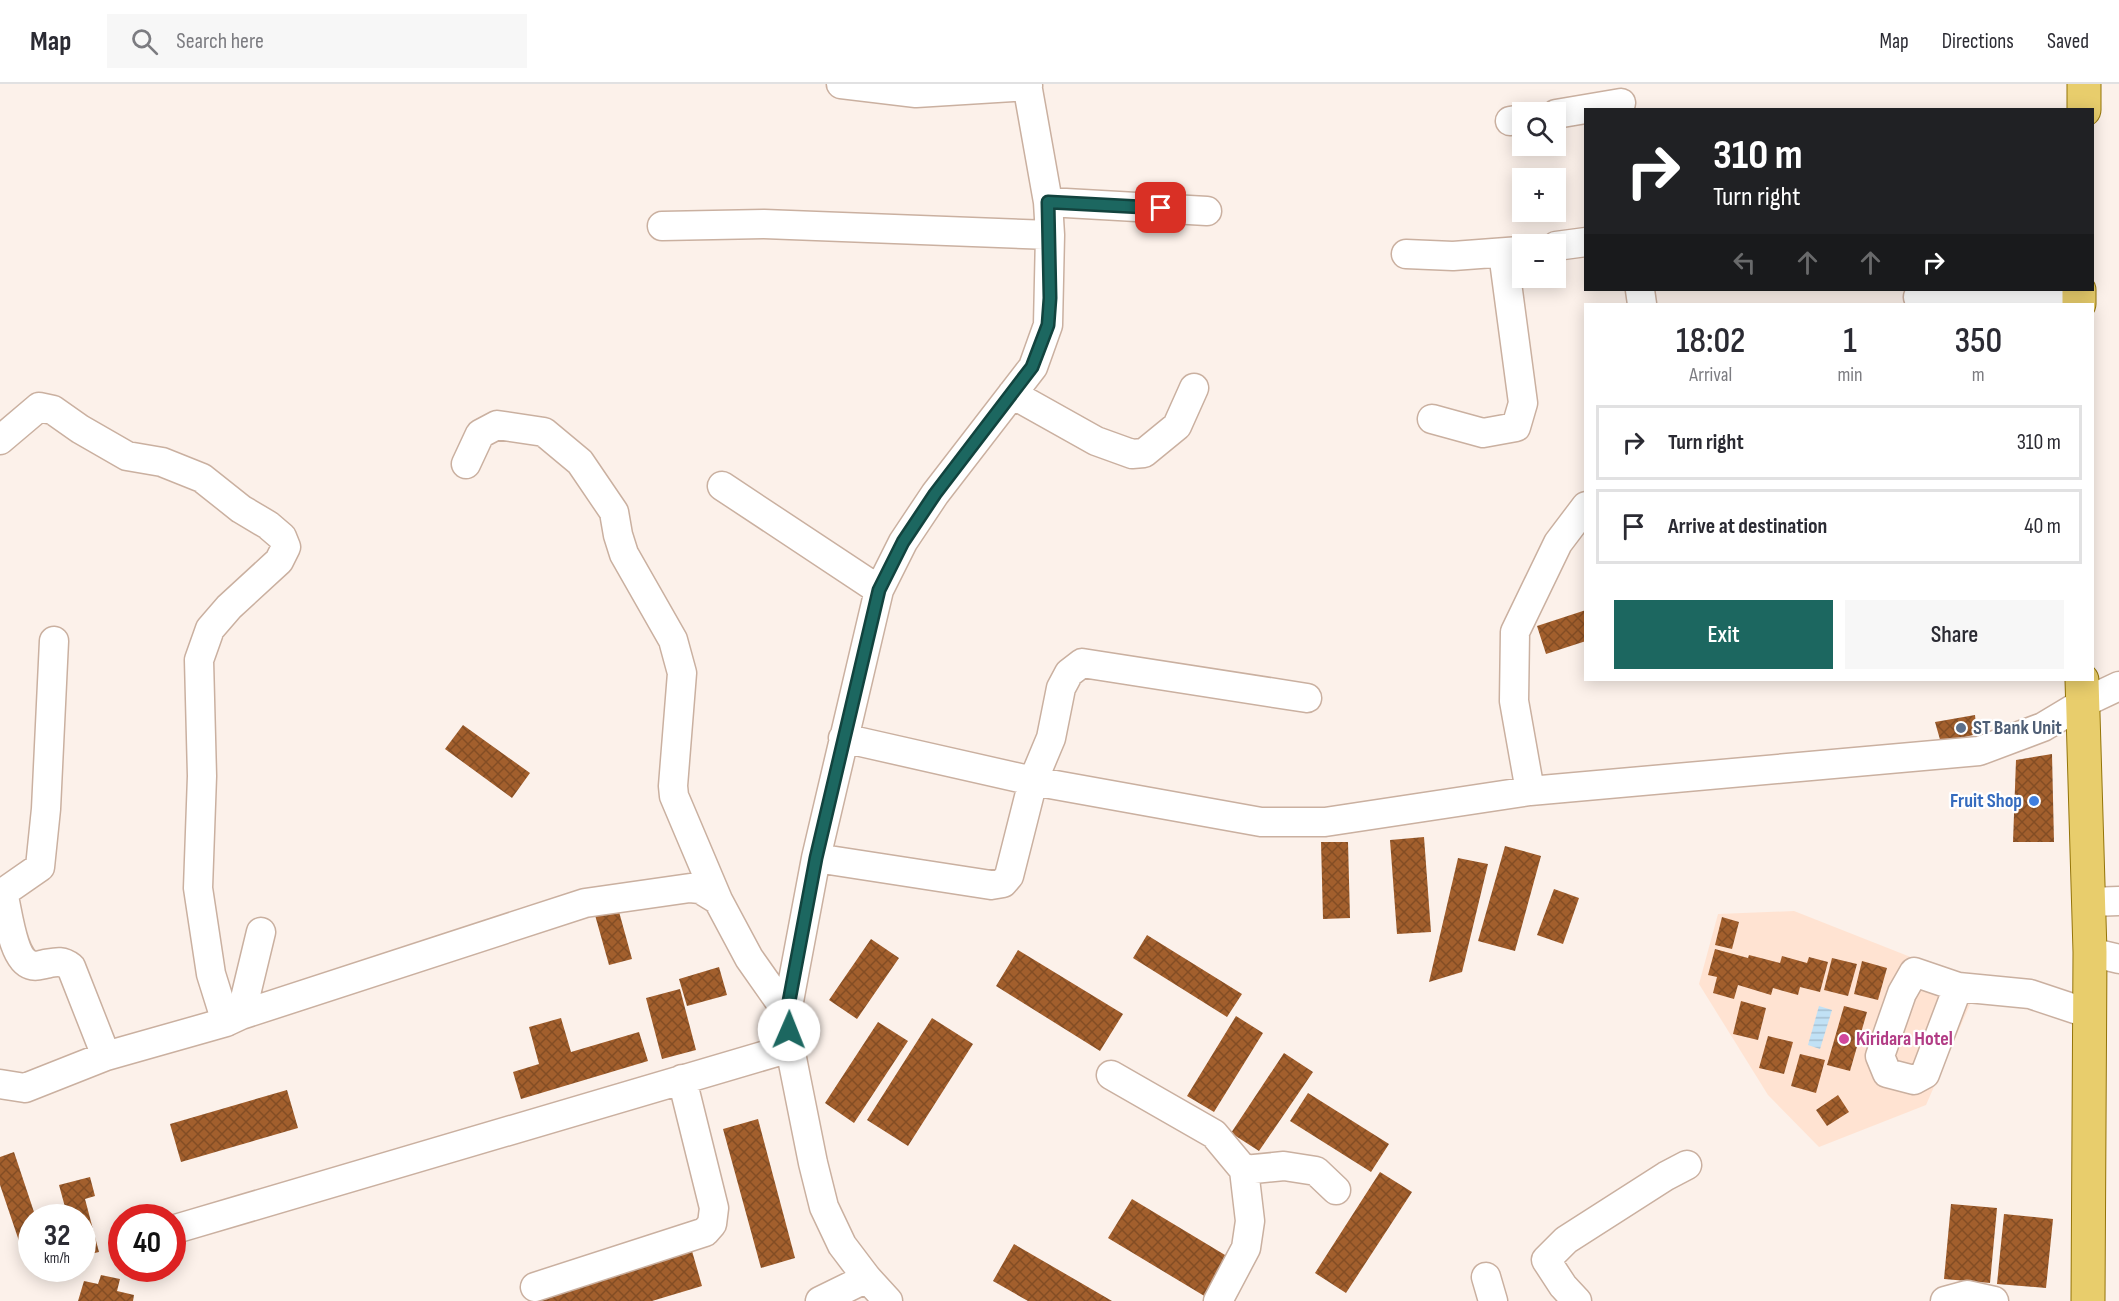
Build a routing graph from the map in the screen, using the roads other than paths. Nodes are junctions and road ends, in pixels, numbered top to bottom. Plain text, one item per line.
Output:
1 (841, 84) edge
2 (2084, 84) edge
3 (1028, 85) edge
4 (1622, 99) edge
5 (2084, 108) edge
6 (1566, 112) edge
7 (1048, 202) junction
8 (1207, 211) dead end
9 (662, 226) dead end
10 (1050, 234) junction
11 (1584, 242) edge
12 (1566, 245) edge
13 (1512, 252) edge
14 (1406, 254) dead end
15 (1515, 288) edge
16 (2078, 295) edge
17 (1918, 297) dead end
18 (1194, 388) dead end
19 (1012, 394) junction
20 (1432, 419) dead end
21 (0, 440) edge
22 (466, 464) dead end
23 (722, 486) dead end
24 (1584, 509) edge
25 (879, 590) junction
26 (54, 640) dead end
27 (2119, 686) edge
28 (2082, 691) edge
29 (1307, 698) dead end
30 (843, 738) junction
31 (1034, 781) junction
32 (1530, 790) junction
33 (816, 858) junction
34 (718, 900) junction
35 (2104, 902) edge
36 (261, 932) dead end
37 (2105, 955) edge
38 (1958, 987) dead end
39 (787, 1012) junction
40 (2090, 1014) junction
41 (233, 1018) junction
42 (790, 1048) junction
43 (105, 1056) junction
44 (1111, 1075) dead end
45 (682, 1079) junction
46 (0, 1084) edge
47 (1688, 1165) dead end
48 (1244, 1170) junction
49 (1336, 1190) dead end
50 (186, 1226) edge
51 (867, 1278) junction
52 (535, 1287) dead end
53 (820, 1301) edge
54 (888, 1301) edge
55 (1218, 1301) edge
56 (1577, 1301) edge
57 (1945, 1301) edge
58 (1994, 1301) edge
59 (2088, 1301) edge

1 - 3 street
2 - 5 main road
3 - 7 street
4 - 6 street
7 - 8 street
7 - 10 street
9 - 10 street
10 - 19 street
11 - 12 street
13 - 14 street
15 - 20 street
16 - 17 street
18 - 19 street
19 - 25 street
21 - 41 street
22 - 34 street
23 - 25 street
24 - 32 street
25 - 30 street
26 - 43 street
27 - 28 street
28 - 32 street
28 - 35 main road
29 - 31 street
30 - 31 street
30 - 33 street
31 - 32 street
31 - 33 street
33 - 39 street
34 - 39 street
34 - 41 street
35 - 37 main road
36 - 41 street
37 - 40 main road
38 - 40 street
39 - 42 street
40 - 59 main road
41 - 43 street
42 - 45 street
42 - 51 street
43 - 46 street
44 - 48 street
45 - 50 street
45 - 52 street
47 - 56 street
48 - 49 street
48 - 55 street
51 - 53 street
51 - 54 street
57 - 58 street

